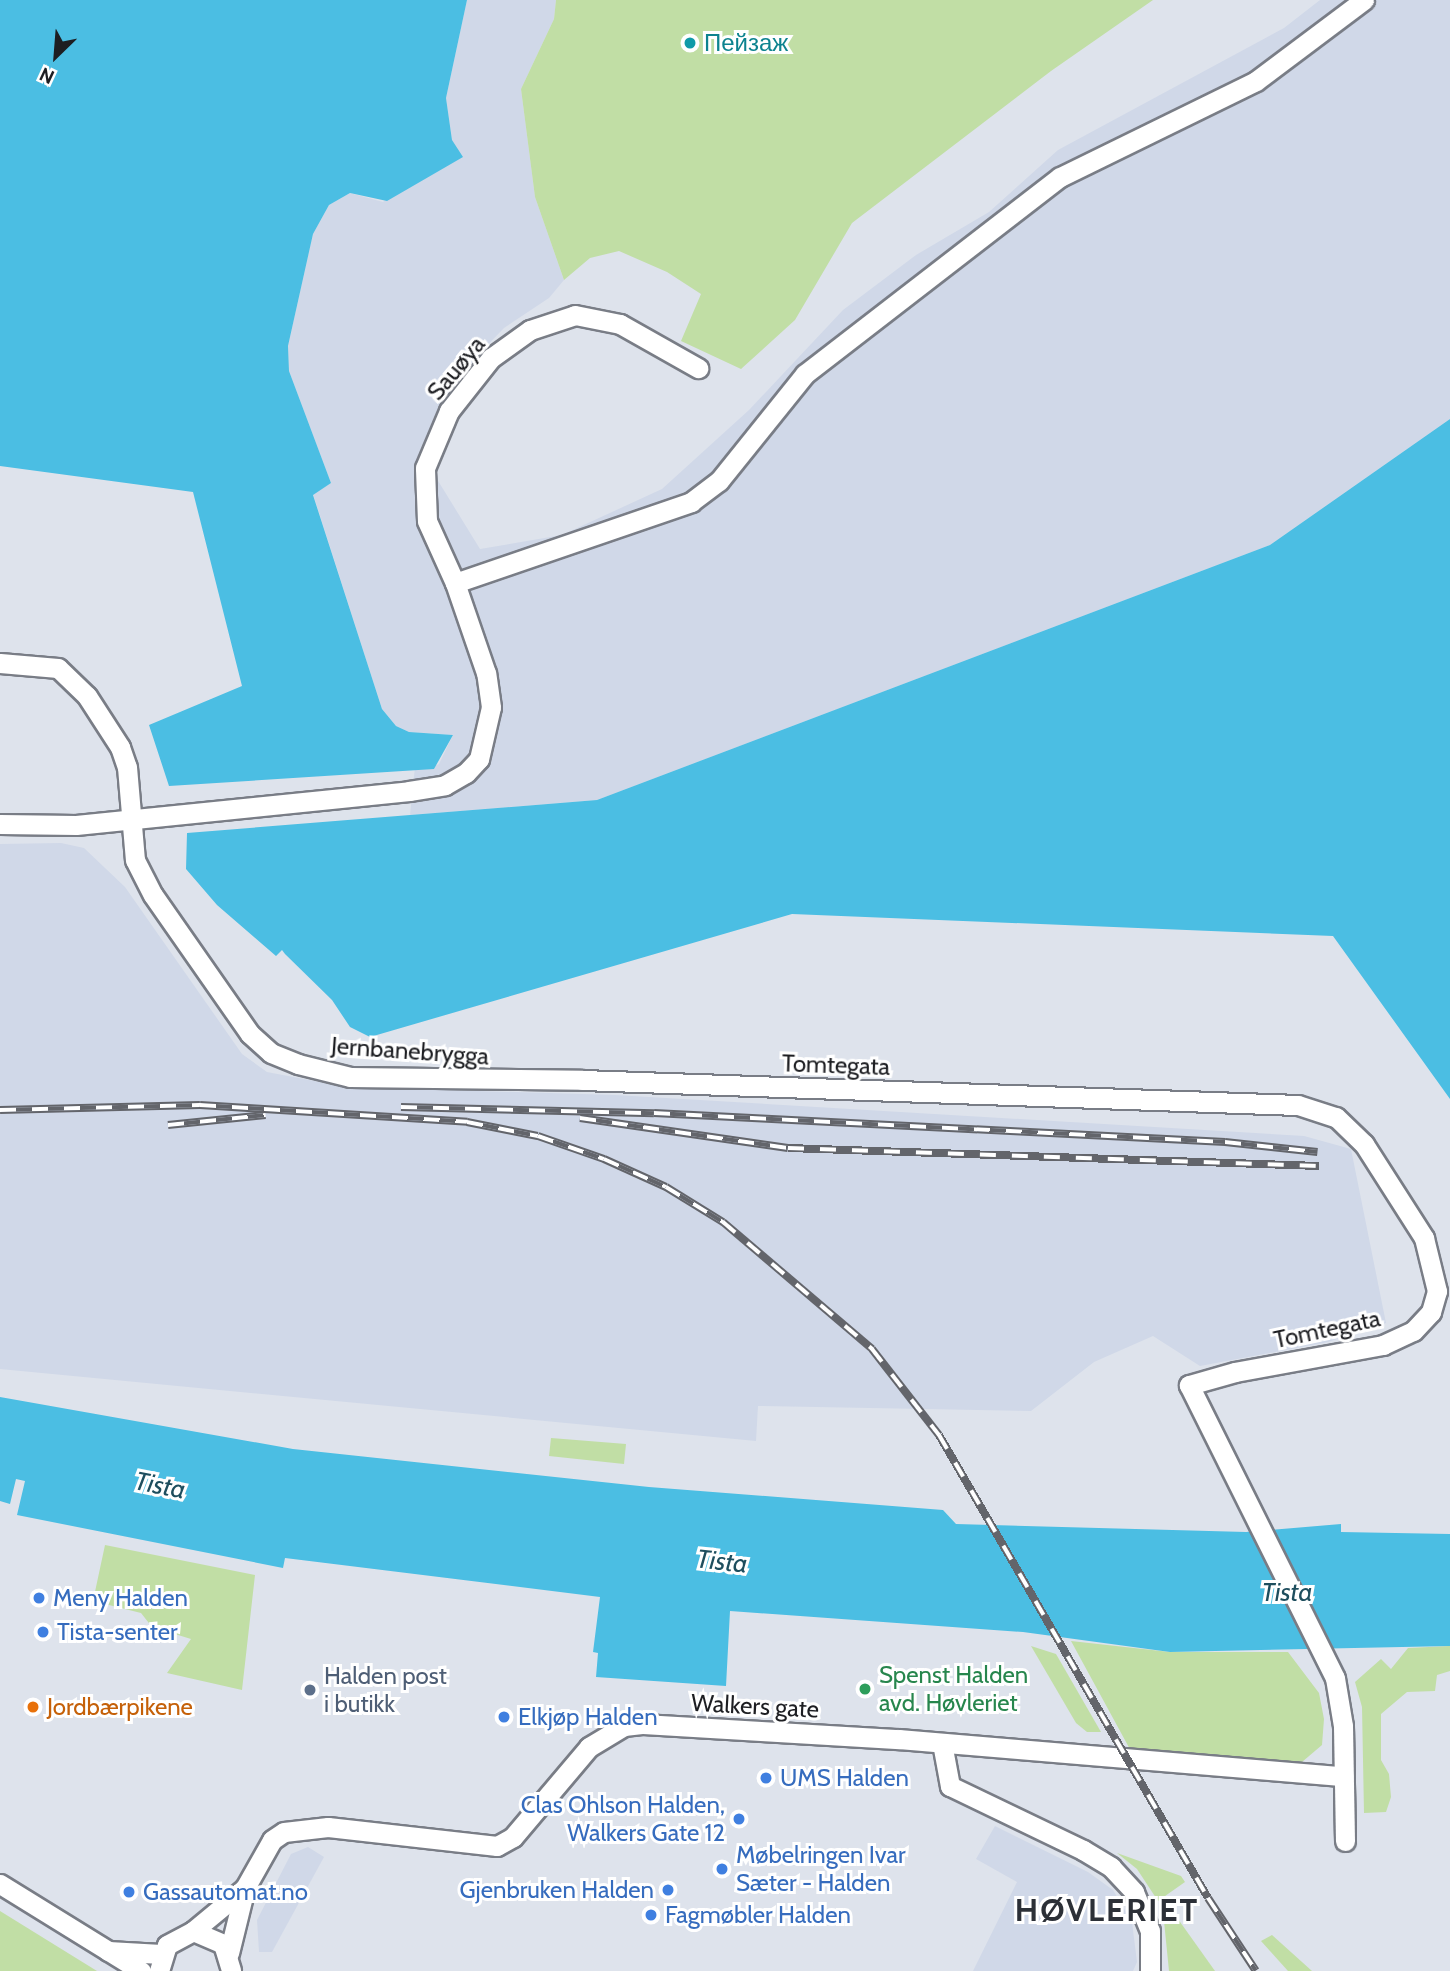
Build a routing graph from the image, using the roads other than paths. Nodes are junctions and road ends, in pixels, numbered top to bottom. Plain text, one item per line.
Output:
1 (1364, 0) edge
2 (698, 369) dead end
3 (455, 583) junction
4 (0, 663) edge
5 (131, 818) junction
6 (0, 824) edge
7 (702, 1084) joint
8 (942, 1743) junction
9 (1343, 1776) junction
10 (1345, 1842) dead end
11 (0, 1884) edge
12 (245, 1888) junction
13 (193, 1931) junction
14 (104, 1950) junction
15 (160, 1962) edge
16 (230, 1962) edge
17 (141, 1971) edge
18 (1150, 1971) edge

1 - 3 street
2 - 3 street, Sauøya
3 - 5 street, Sauøya
4 - 5 street, Jernbanebrygga
5 - 6 street, Sauøya
5 - 7 street, Jernbanebrygga
7 - 9 street, Tomtegata
8 - 9 street, Walkers gate
8 - 12 street, Walkers gate
8 - 18 street
9 - 10 street, Tomtegata
11 - 14 street
12 - 13 street, Walkers gate
12 - 16 street, Walkers gate
13 - 15 street, Walkers gate
13 - 16 street
14 - 15 street
14 - 17 street

